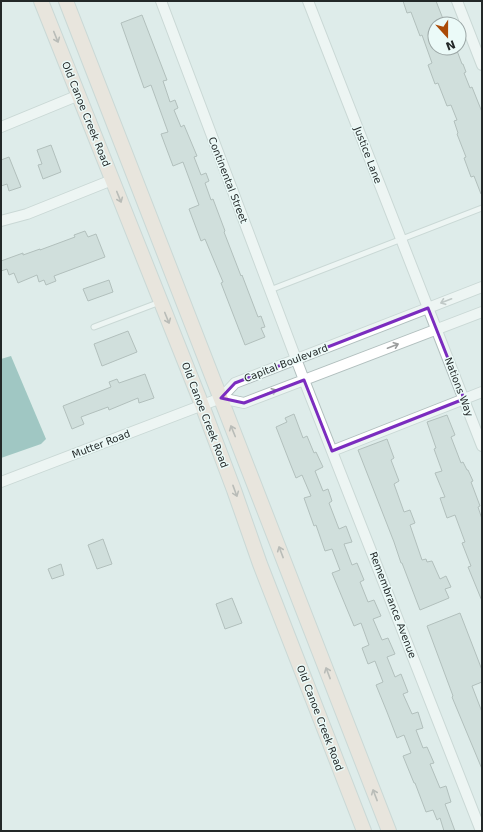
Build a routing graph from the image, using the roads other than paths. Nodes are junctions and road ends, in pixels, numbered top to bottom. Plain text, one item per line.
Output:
1 (41, 1) edge
2 (66, 1) edge
3 (161, 1) edge
4 (308, 1) edge
5 (457, 1) edge
6 (482, 65) edge
7 (79, 95) junction
8 (1, 127) edge
9 (112, 180) junction
10 (482, 208) edge
11 (1, 221) edge
12 (401, 240) junction
13 (482, 287) edge
14 (270, 290) junction
15 (161, 302) junction
16 (428, 308) junction
17 (482, 312) edge
18 (94, 327) dead end
19 (436, 329) junction
20 (296, 359) junction
21 (304, 380) junction
22 (482, 392) edge
23 (221, 398) junction
24 (464, 399) junction
25 (202, 405) junction
26 (482, 446) edge
27 (332, 451) junction
28 (1, 482) edge
29 (364, 831) edge
30 (389, 831) edge
31 (481, 831) edge

1 -> 7 main road, Old Canoe Creek Road
2 - 23 main road, Old Canoe Creek Road
3 - 14 street, Continental Street
4 - 12 street, Justice Lane
5 - 6 street
7 - 8 street
7 - 9 main road, Old Canoe Creek Road
9 - 11 street
9 -> 15 main road, Old Canoe Creek Road
10 - 12 lane
12 - 14 lane
12 - 16 street, Justice Lane
13 -> 16 street, Capital Boulevard
14 - 20 street, Continental Street
15 - 18 lane
15 -> 25 main road, Old Canoe Creek Road
16 - 19 street, Nations Way
16 - 20 street, Capital Boulevard
17 - 19 street
21 -> 19 street
19 - 24 street, Nations Way
20 - 21 street, Continental Street
20 - 23 street, Capital Boulevard
23 -> 21 street
21 - 27 street, Remembrance Avenue
22 - 24 street
23 - 25 street, Mutter Road
30 -> 23 main road, Old Canoe Creek Road
24 - 26 street, Nations Way
24 - 27 street
25 - 28 street, Mutter Road
25 -> 29 main road, Old Canoe Creek Road
27 - 31 street, Remembrance Avenue

